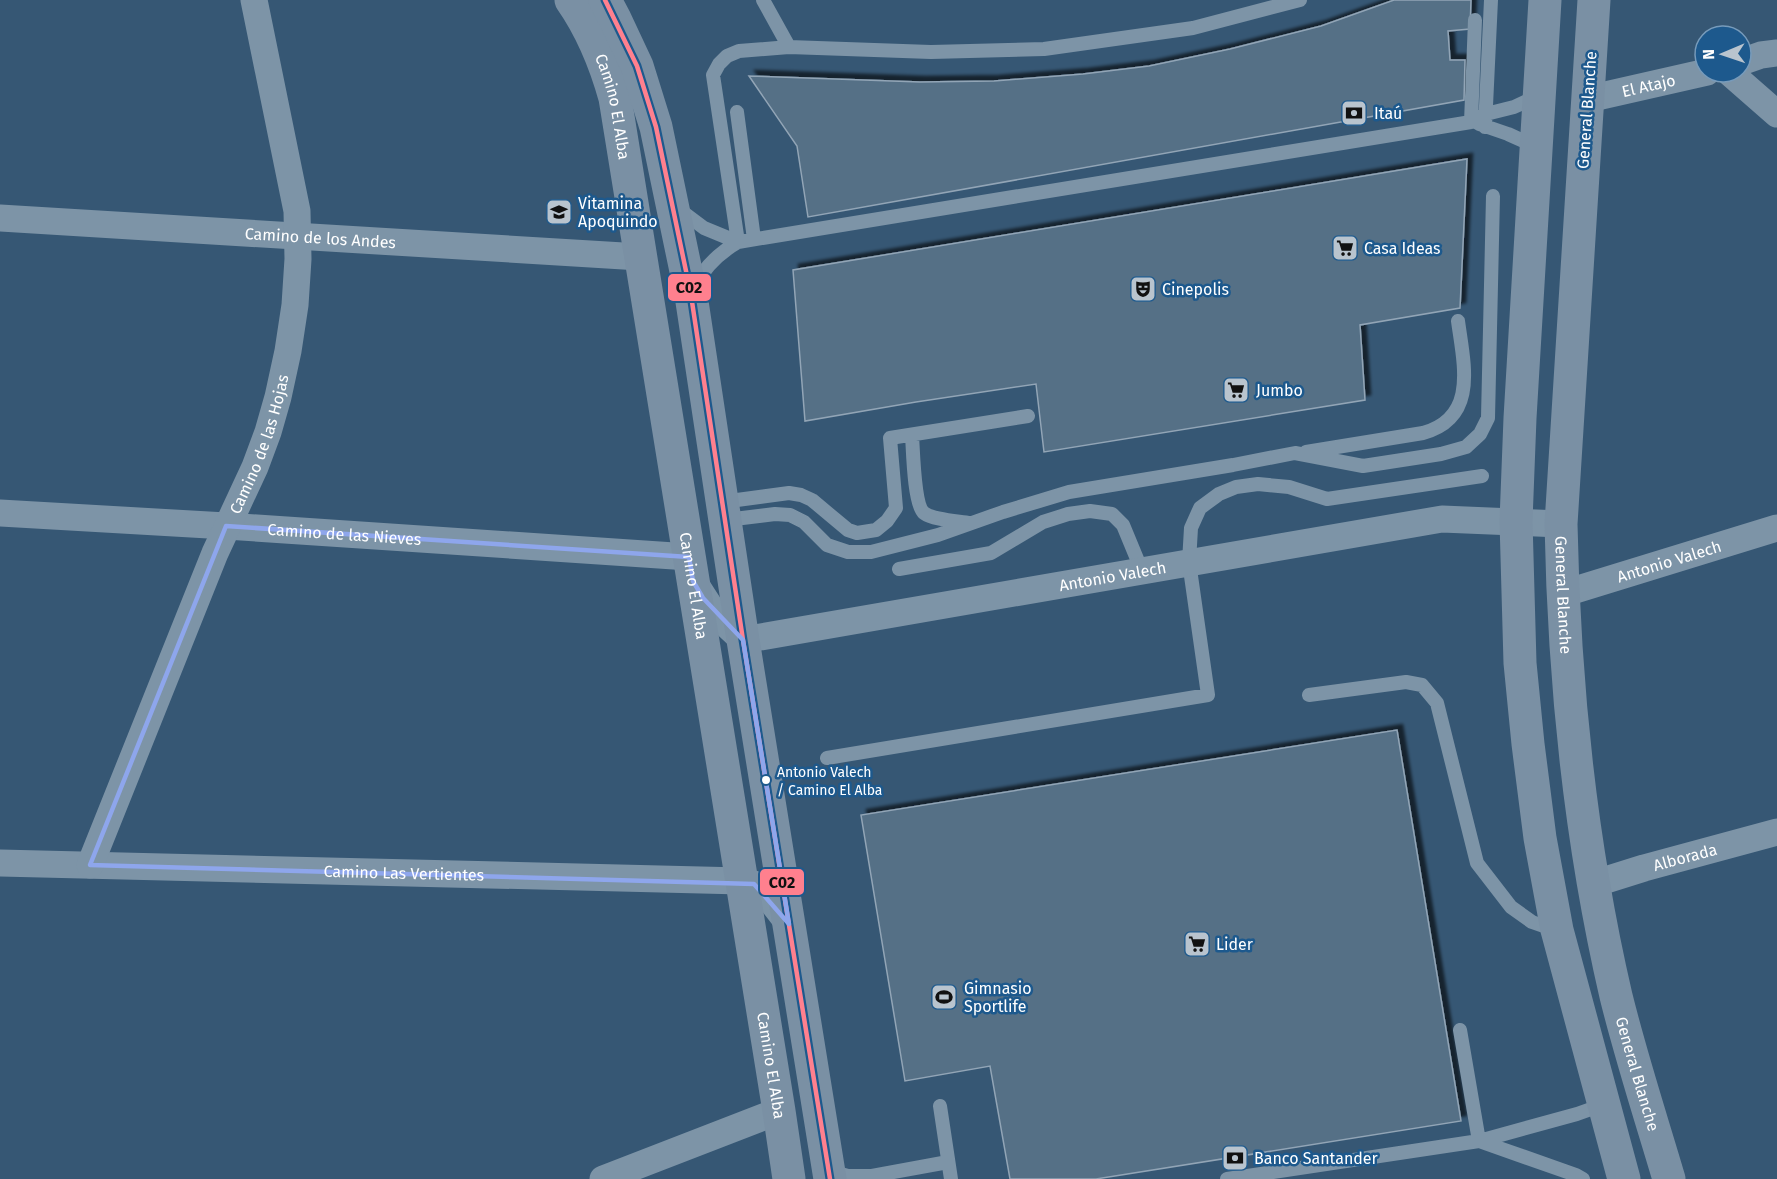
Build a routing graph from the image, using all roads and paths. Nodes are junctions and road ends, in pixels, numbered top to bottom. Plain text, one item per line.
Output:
1 (254, 0) edge
2 (571, 0) edge
3 (605, 0) edge
4 (764, 0) edge
5 (1300, 0) edge
6 (1491, 0) edge
7 (1545, 0) edge
8 (1594, 0) edge
9 (1475, 20) dead end
10 (789, 47) junction
11 (1777, 53) edge
12 (1753, 58) edge
13 (1693, 75) edge
14 (1742, 84) edge
15 (1540, 96) junction
16 (1588, 99) junction
17 (737, 112) dead end
18 (1777, 114) edge
19 (1486, 120) junction
20 (1471, 122) junction
21 (1537, 147) junction
22 (1493, 196) dead end
23 (672, 203) junction
24 (0, 218) edge
25 (297, 237) junction
26 (754, 239) junction
27 (738, 242) junction
28 (640, 257) junction
29 (691, 295) junction
30 (1458, 321) dead end
31 (1490, 353) junction
32 (1462, 355) junction
33 (1028, 416) dead end
34 (1488, 418) junction
35 (1520, 418) junction
36 (912, 435) junction
37 (1295, 453) junction
38 (1233, 465) junction
39 (1482, 476) dead end
40 (1236, 488) junction
41 (1038, 501) junction
42 (724, 511) junction
43 (0, 513) edge
44 (1516, 521) junction
45 (1043, 522) junction
46 (972, 523) junction
47 (1561, 524) junction
48 (226, 526) junction
49 (1777, 528) edge
50 (1189, 562) junction
51 (691, 569) junction
52 (899, 569) dead end
53 (1142, 571) junction
54 (1562, 594) junction
55 (744, 640) junction
56 (1309, 695) dead end
57 (827, 758) dead end
58 (1777, 832) edge
59 (0, 863) edge
60 (90, 865) junction
61 (742, 881) junction
62 (1593, 884) junction
63 (789, 924) junction
64 (1557, 930) junction
65 (1460, 1030) dead end
66 (1633, 1055) junction
67 (1605, 1104) junction
68 (940, 1106) dead end
69 (779, 1111) junction
70 (1479, 1141) junction
71 (948, 1162) junction
72 (787, 1164) edge
73 (819, 1176) edge
74 (603, 1179) edge
75 (951, 1179) edge
76 (1227, 1179) edge
77 (1583, 1179) edge
78 (1624, 1179) edge
79 (1648, 1179) edge
80 (1669, 1179) edge

1 - 25 street, Camino de las Hojas
2 - 28 main road, Camino El Alba
3 - 23 main road, Camino El Alba
4 - 10 lane
5 - 10 lane
6 - 19 lane
7 - 15 main road
8 - 16 main road, General Blanche
9 - 20 lane
10 - 27 lane
11 - 12 street
13 - 16 street, El Atajo
14 - 18 street
15 - 19 lane
15 - 21 main road
16 - 47 main road, General Blanche
17 - 26 lane
19 - 20 lane
19 - 21 lane
20 - 26 lane
21 - 35 main road
22 - 31 lane
23 - 27 lane
23 - 29 main road, Camino El Alba
24 - 25 street, Camino de los Andes
25 - 28 street, Camino de los Andes
25 - 48 street, Camino de las Hojas
26 - 27 lane
27 - 29 lane
28 - 51 main road, Camino El Alba
29 - 42 main road, Camino El Alba
30 - 32 lane
31 - 32 lane
31 - 34 lane
32 - 37 lane
33 - 36 lane
34 - 35 lane
34 - 37 lane
35 - 44 main road
36 - 42 lane
36 - 46 lane
37 - 38 lane
38 - 40 lane
38 - 41 lane
39 - 40 lane
40 - 50 lane
41 - 45 lane
41 - 46 lane
42 - 46 lane
42 - 55 main road, Camino El Alba
43 - 48 street, Camino de las Nieves
44 - 47 street, Antonio Valech
44 - 50 street, Antonio Valech
44 - 64 main road
45 - 52 lane
45 - 53 lane
47 - 54 main road, General Blanche
48 - 51 street, Camino de las Nieves
48 - 60 street, Camino de las Hojas
49 - 54 street, Antonio Valech
50 - 53 street, Antonio Valech
50 - 57 lane
51 - 55 street
51 - 61 main road, Camino El Alba
53 - 55 street, Antonio Valech
54 - 62 main road, General Blanche
55 - 63 main road, Camino El Alba
56 - 64 lane
58 - 62 street, Alborada
59 - 60 street, Camino Las Vertientes
60 - 61 street, Camino Las Vertientes
61 - 63 street, Camino Las Vertientes
61 - 69 main road, Camino El Alba
62 - 66 main road, General Blanche
63 - 73 main road, Camino El Alba
64 - 66 main road
64 - 67 main road
65 - 70 lane
66 - 80 main road, General Blanche
67 - 70 lane
67 - 78 main road
67 - 79 main road
68 - 71 lane
69 - 72 main road, Camino El Alba
69 - 74 street
70 - 76 lane
70 - 77 lane
71 - 73 lane
71 - 75 lane
72 - 73 main road, Camino El Alba

